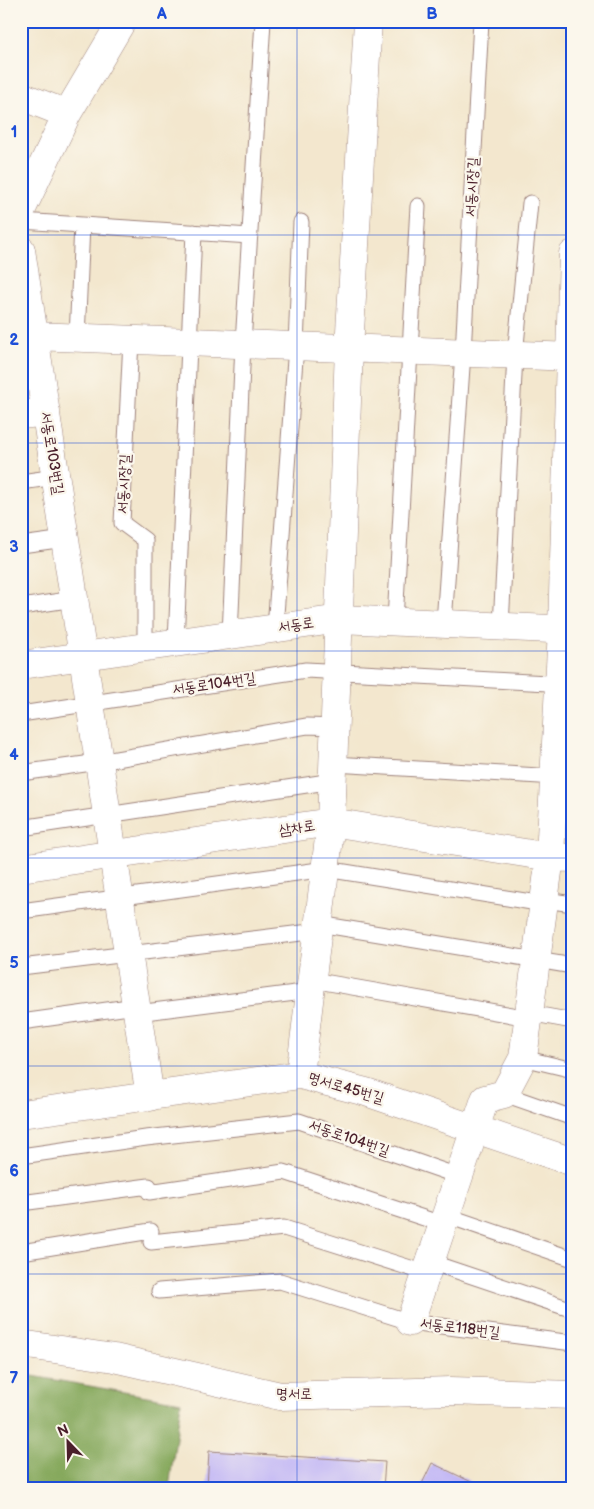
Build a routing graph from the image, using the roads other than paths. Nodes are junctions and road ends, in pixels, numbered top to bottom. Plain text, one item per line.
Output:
1 (122, 21) edge
2 (263, 21) edge
3 (368, 21) edge
4 (481, 21) edge
5 (21, 96) edge
6 (67, 114) junction
7 (530, 203) dead end
8 (418, 206) dead end
9 (21, 211) edge
10 (21, 221) edge
11 (301, 222) dead end
12 (82, 225) junction
13 (194, 232) junction
14 (250, 236) junction
15 (21, 250) edge
16 (573, 254) edge
17 (24, 281) edge
18 (28, 337) edge
19 (78, 338) junction
20 (131, 340) junction
21 (188, 342) junction
22 (243, 344) junction
23 (296, 346) junction
24 (349, 349) junction
25 (411, 351) junction
26 (463, 353) junction
27 (515, 355) junction
28 (570, 357) edge
29 (33, 413) edge
30 (56, 477) junction
31 (21, 482) edge
32 (65, 539) junction
33 (21, 546) edge
34 (74, 600) junction
35 (21, 607) edge
36 (340, 619) junction
37 (395, 621) junction
38 (444, 623) junction
39 (500, 626) junction
40 (275, 628) junction
41 (567, 629) edge
42 (230, 635) junction
43 (176, 642) junction
44 (145, 647) junction
45 (83, 656) junction
46 (21, 665) edge
47 (338, 672) junction
48 (566, 684) edge
49 (90, 702) junction
50 (21, 714) edge
51 (335, 727) junction
52 (564, 744) edge
53 (99, 762) junction
54 (21, 773) edge
55 (333, 773) junction
56 (564, 777) edge
57 (107, 815) junction
58 (331, 822) junction
59 (21, 828) edge
60 (113, 856) junction
61 (562, 858) edge
62 (21, 868) edge
63 (326, 869) junction
64 (119, 896) junction
65 (544, 902) junction
66 (573, 904) edge
67 (21, 911) edge
68 (318, 928) junction
69 (128, 953) junction
70 (536, 961) junction
71 (573, 966) edge
72 (21, 967) edge
73 (311, 985) junction
74 (137, 1010) junction
75 (529, 1016) junction
76 (573, 1021) edge
77 (21, 1022) edge
78 (523, 1058) junction
79 (573, 1070) edge
80 (300, 1075) junction
81 (504, 1094) junction
82 (150, 1096) junction
83 (21, 1114) edge
84 (573, 1118) edge
85 (474, 1129) junction
86 (21, 1156) edge
87 (573, 1162) edge
88 (458, 1176) junction
89 (21, 1203) edge
90 (444, 1220) junction
91 (21, 1252) edge
92 (573, 1259) edge
93 (428, 1267) junction
94 (159, 1291) dead end
95 (573, 1310) edge
96 (410, 1322) junction
97 (573, 1343) edge
98 (21, 1344) edge
99 (573, 1395) edge

1 - 6 street
2 - 14 lane
3 - 24 street
4 - 26 lane, 서동시장길
5 - 6 street
6 - 9 street
7 - 27 lane
8 - 25 lane
10 - 12 lane
11 - 23 lane
12 - 13 lane
12 - 19 lane
13 - 14 lane
13 - 21 lane
14 - 22 lane
15 - 17 street, 서동로103번길
16 - 28 street
17 - 18 street, 서동로103번길
18 - 19 street
18 - 29 street, 서동로103번길
19 - 20 street
20 - 21 street
20 - 44 lane, 서동시장길
21 - 22 street
21 - 43 lane
22 - 23 street
22 - 42 lane
23 - 24 street
23 - 40 lane
24 - 25 street
24 - 36 street
25 - 26 street
25 - 37 lane
26 - 27 street
26 - 38 lane, 서동시장길
27 - 28 street
27 - 39 lane
28 - 41 street
29 - 30 street, 서동로103번길
30 - 31 lane
30 - 32 street, 서동로103번길
32 - 33 lane
32 - 34 street, 서동로103번길
34 - 35 lane
34 - 45 street, 서동로103번길
36 - 37 street, 서동로
36 - 40 street, 서동로
36 - 47 street
37 - 38 street, 서동로
38 - 39 street, 서동로
39 - 41 street, 서동로
40 - 42 street, 서동로
41 - 48 street
42 - 43 street, 서동로
43 - 44 street, 서동로
44 - 45 street, 서동로
45 - 46 street, 서동로
45 - 49 street
47 - 48 lane, 서동로104번길
47 - 49 lane, 서동로104번길
47 - 51 street
48 - 52 street
49 - 50 lane, 서동로104번길
49 - 53 street
51 - 53 lane
51 - 55 street
52 - 56 street
53 - 54 lane
53 - 57 street
55 - 56 lane
55 - 57 lane
55 - 58 street
56 - 61 street
57 - 59 lane
57 - 60 street
58 - 60 street, 삼차로
58 - 61 street, 삼차로
58 - 63 street
60 - 62 street, 삼차로
60 - 64 street
61 - 65 street
63 - 64 lane
63 - 65 lane
63 - 68 street
64 - 67 lane
64 - 69 street
65 - 66 lane
65 - 70 street
68 - 69 lane
68 - 70 lane
68 - 73 street
69 - 72 lane
69 - 74 street
70 - 71 lane
70 - 75 street
73 - 74 lane
73 - 75 lane
73 - 80 street
74 - 77 lane
74 - 82 street
75 - 76 lane
75 - 78 street
78 - 79 lane
78 - 81 street
80 - 82 street, 명서로45번길
80 - 85 street, 명서로45번길
81 - 84 lane
81 - 85 street, 서동로118번길
82 - 83 street, 명서로45번길
85 - 87 street, 명서로45번길
85 - 88 street, 서동로118번길
86 - 88 lane, 서동로104번길
88 - 90 street, 서동로118번길
89 - 90 lane
90 - 92 lane
90 - 93 street, 서동로118번길
91 - 93 lane
93 - 95 lane
93 - 96 street, 서동로118번길
94 - 96 lane
96 - 97 lane, 서동로118번길
98 - 99 street, 명서로

